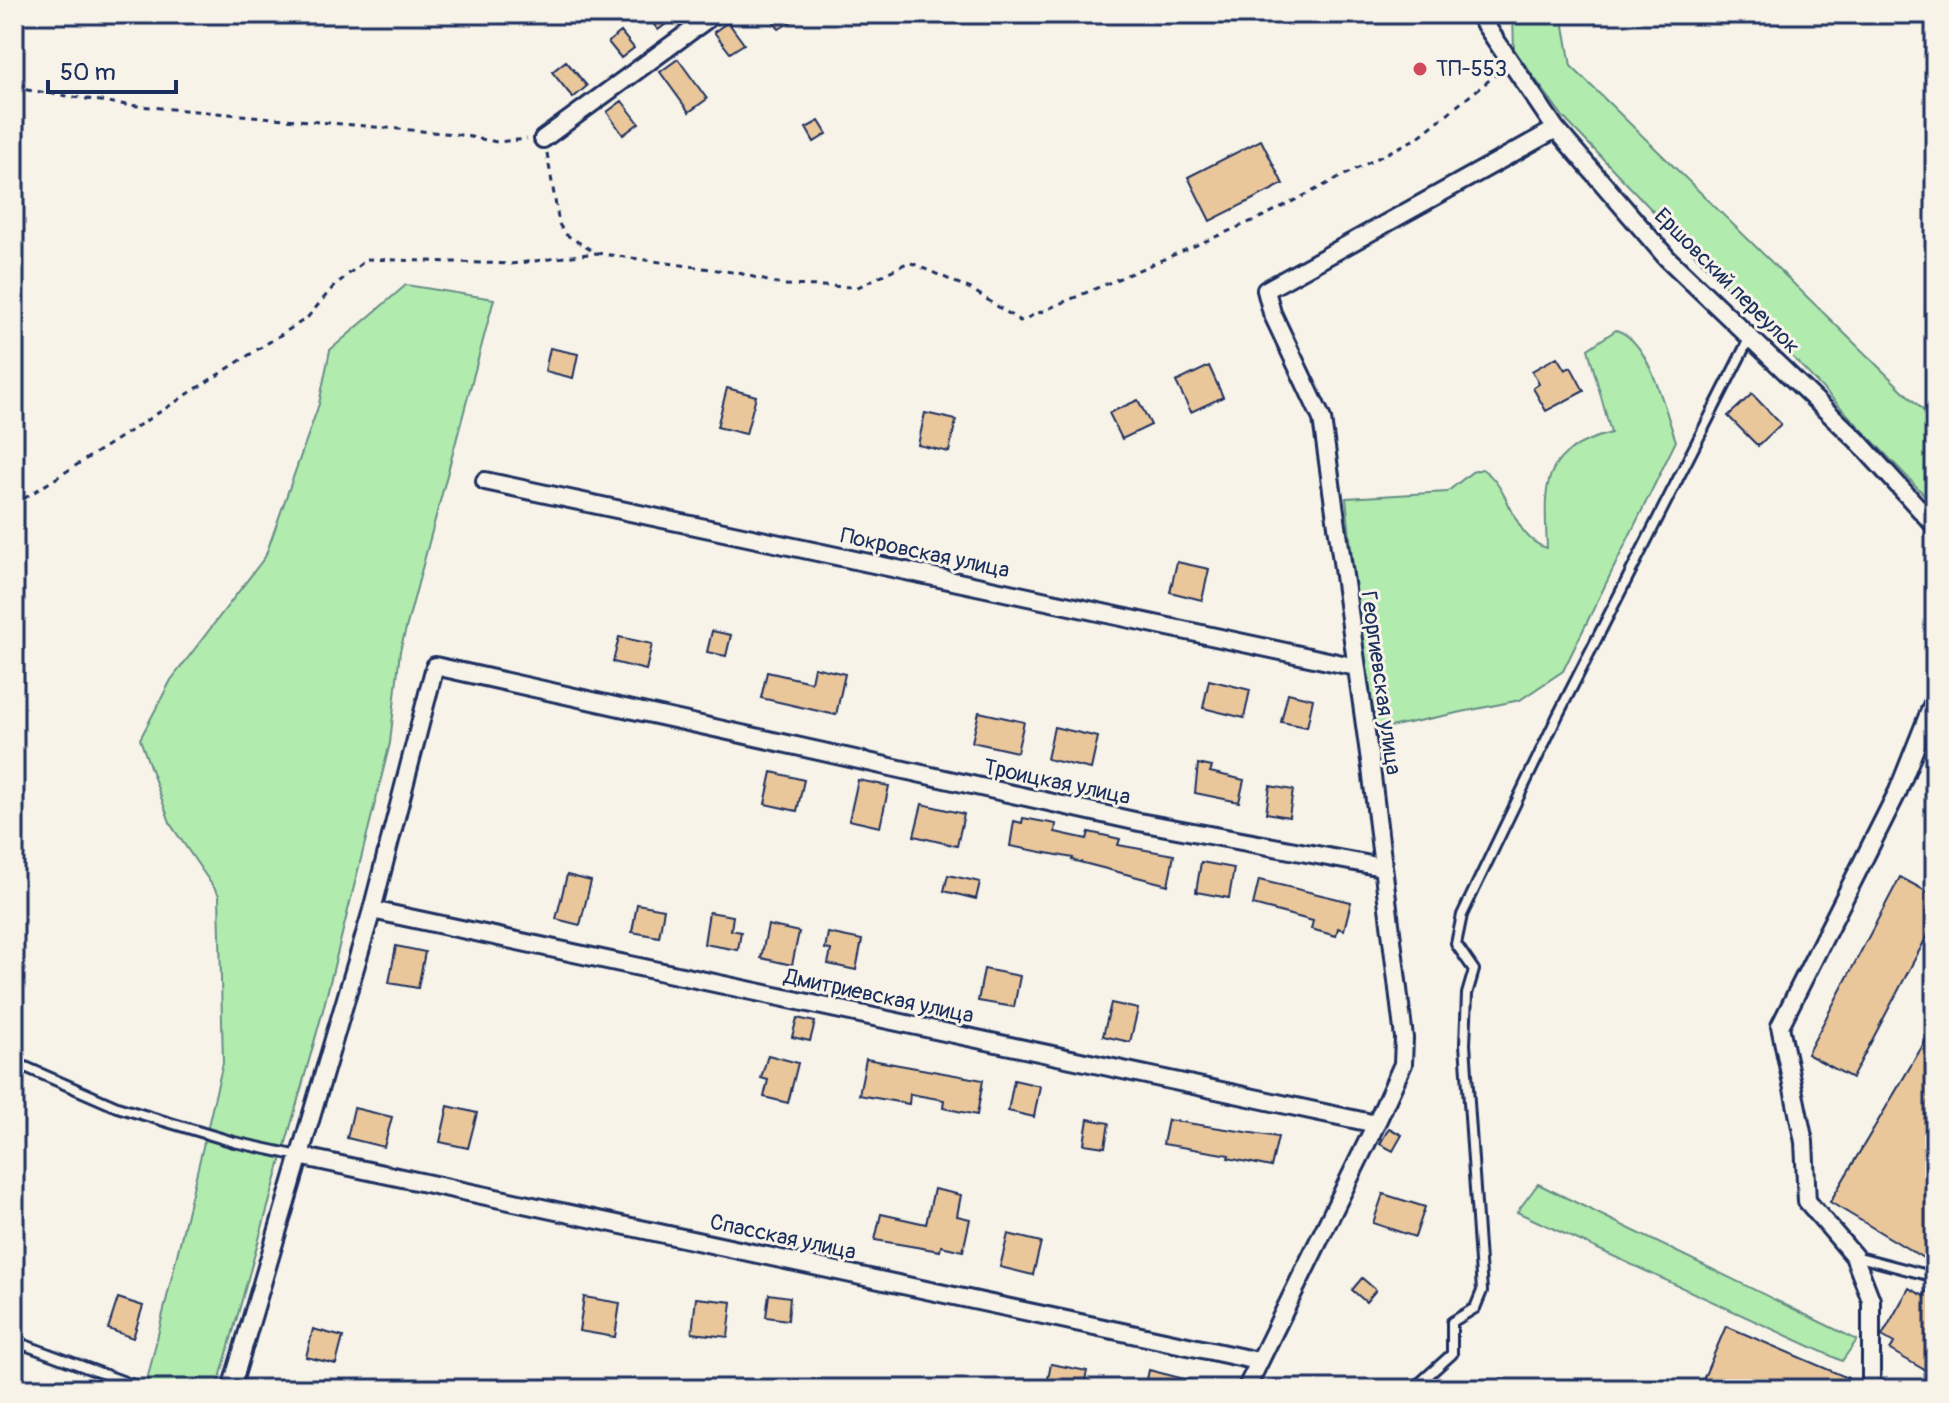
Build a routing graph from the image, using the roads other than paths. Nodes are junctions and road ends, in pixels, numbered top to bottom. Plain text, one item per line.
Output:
1 (714, 14) edge
2 (1478, 14) edge
3 (1556, 129) junction
4 (544, 139) road end
5 (1750, 337) junction
6 (485, 481) dead end
7 (1935, 526) edge
8 (1356, 667) junction
9 (1935, 698) edge
10 (1382, 867) junction
11 (372, 910) junction
12 (14, 1062) edge
13 (1376, 1124) junction
14 (299, 1156) junction
15 (1854, 1256) junction
16 (1935, 1277) edge
17 (14, 1341) edge
18 (1258, 1361) junction
19 (144, 1389) edge
20 (231, 1389) edge
21 (1246, 1389) edge
22 (1413, 1389) edge
23 (1871, 1389) edge

1 - 4 street
2 - 3 street, Ершовский переулок
3 - 5 street, Ершовский переулок
3 - 8 street, Георгиевская улица
5 - 7 street, Ершовский переулок
5 - 22 lane
6 - 8 street, Покровская улица
8 - 10 street, Георгиевская улица
9 - 15 street
10 - 11 street, Троицкая улица
10 - 13 street, Георгиевская улица
11 - 13 street, Дмитриевская улица
11 - 14 street
12 - 14 lane
13 - 18 street, Георгиевская улица
14 - 18 street, Спасская улица
14 - 20 street
15 - 16 lane
15 - 23 street
17 - 19 lane
18 - 21 street, Георгиевская улица

